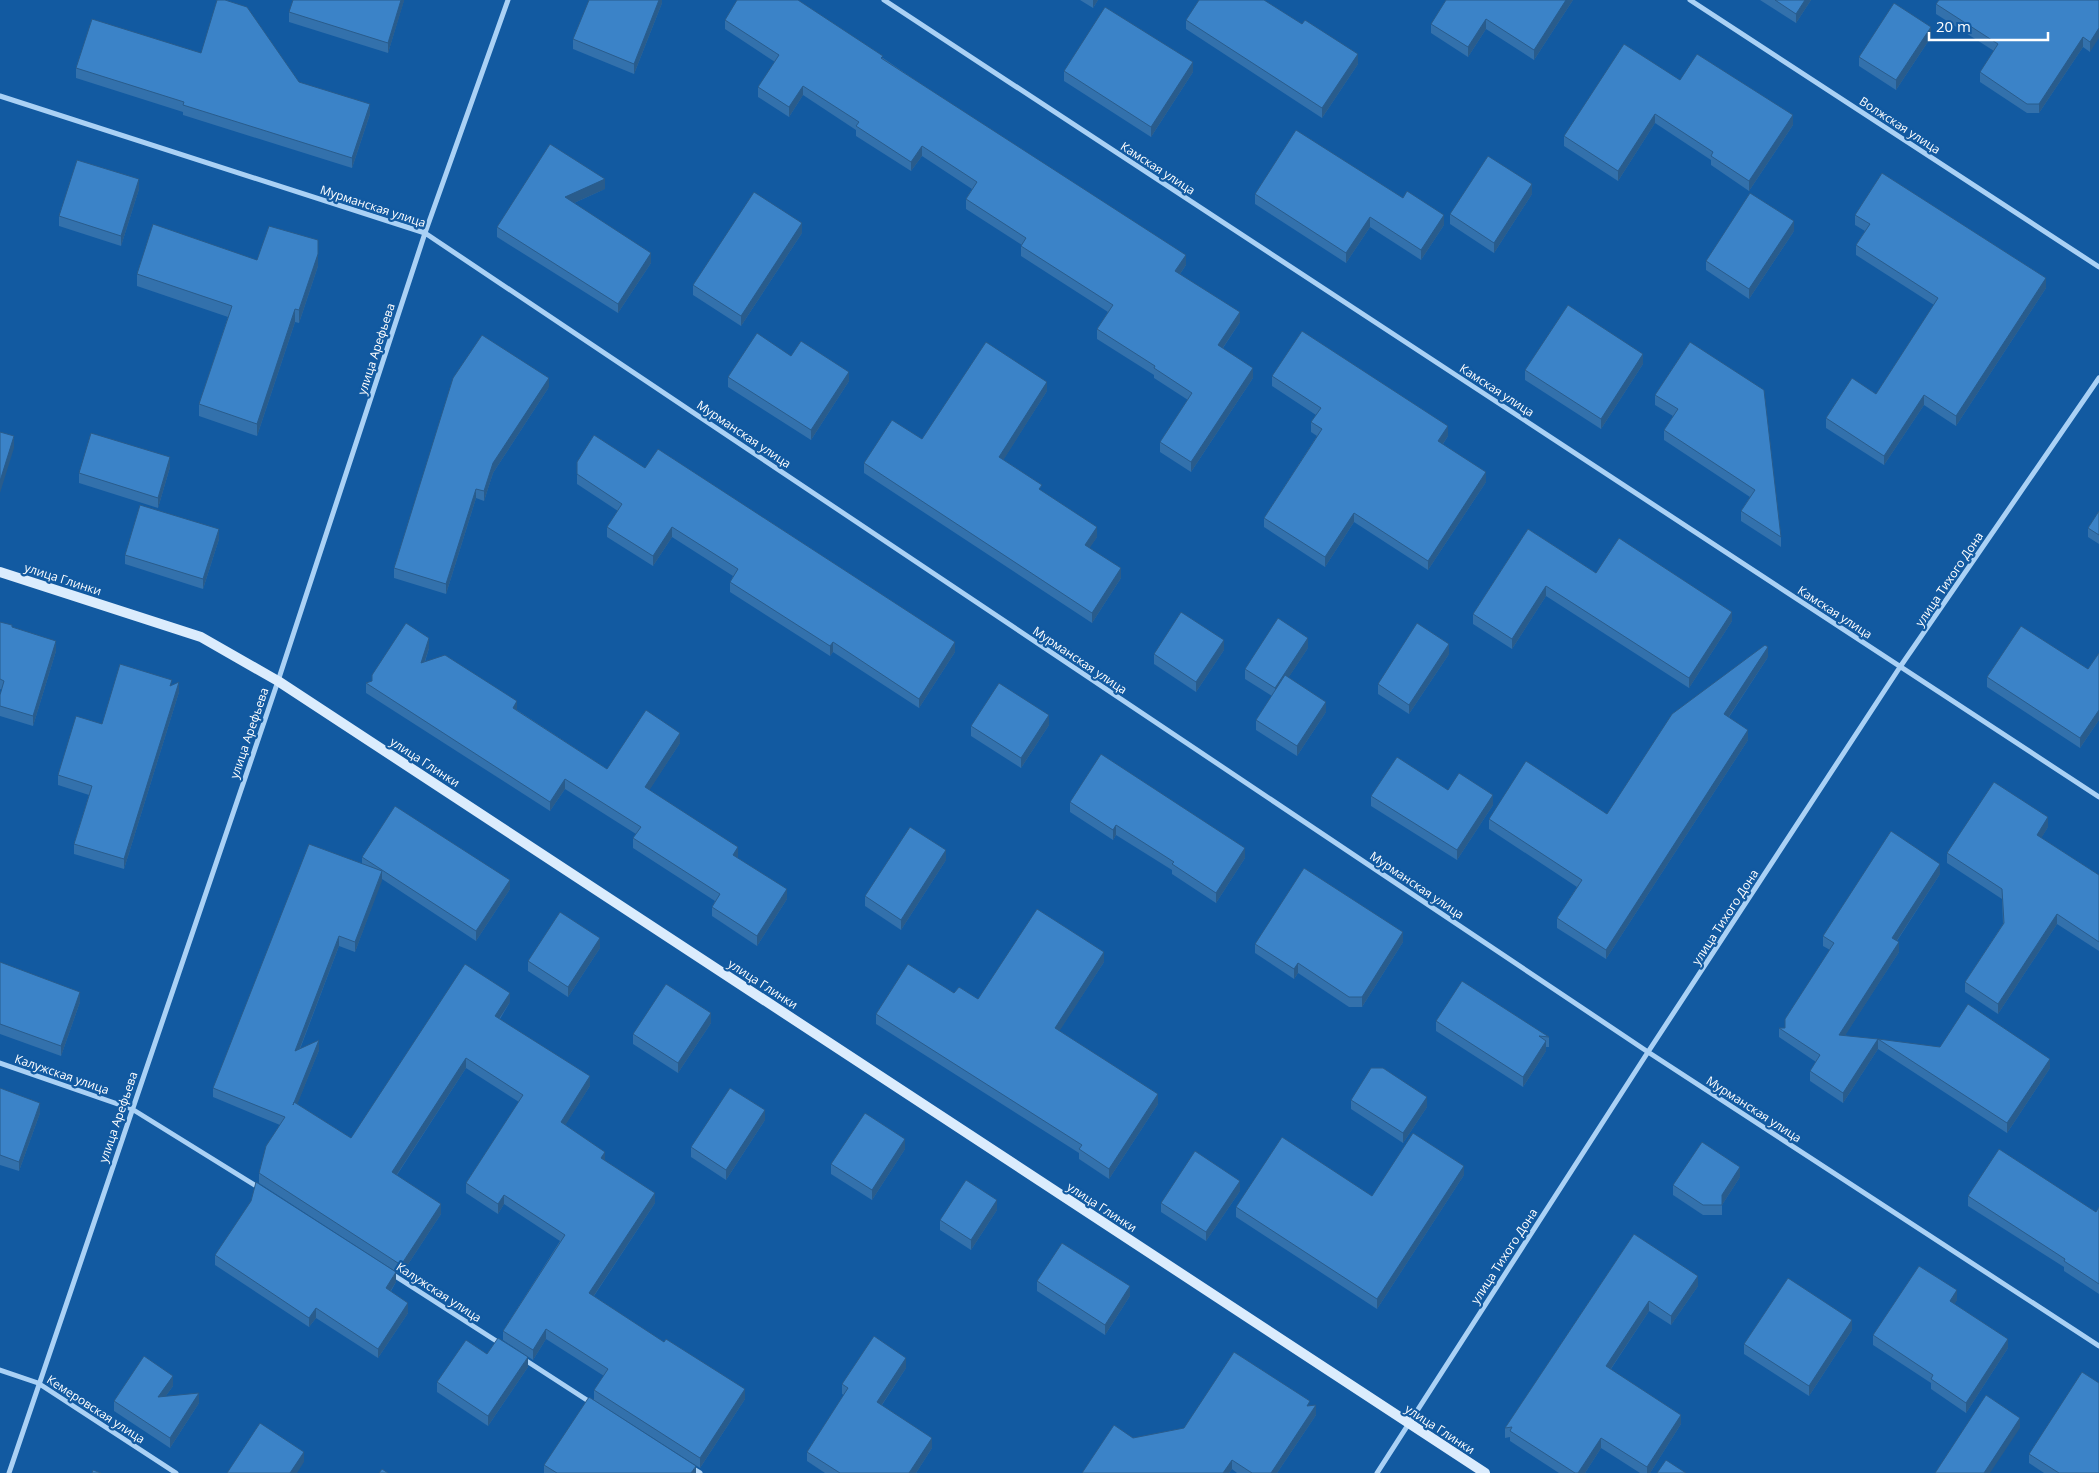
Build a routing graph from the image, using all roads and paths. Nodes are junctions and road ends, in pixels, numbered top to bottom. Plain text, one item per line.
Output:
1 (508, 0) edge
2 (884, 0) edge
3 (1690, 0) edge
4 (0, 96) edge
5 (425, 233) junction
6 (2099, 267) edge
7 (2099, 378) edge
8 (0, 572) edge
9 (1900, 667) junction
10 (278, 681) junction
11 (2099, 797) edge
12 (1648, 1052) junction
13 (0, 1063) edge
14 (132, 1109) junction
15 (266, 1192) edge
16 (383, 1268) edge
17 (2099, 1346) edge
18 (508, 1349) edge
19 (516, 1354) edge
20 (0, 1370) edge
21 (38, 1383) junction
22 (600, 1408) edge
23 (1408, 1423) junction
24 (684, 1462) edge
25 (9, 1473) edge
26 (176, 1473) edge
27 (700, 1473) edge
28 (1377, 1473) edge
29 (1486, 1473) edge

1 - 5 street, улица Арефьева
2 - 9 street, Камская улица
3 - 6 street, Волжская улица
4 - 5 street, Мурманская улица
5 - 10 street, улица Арефьева
5 - 12 street, Мурманская улица
7 - 9 street, улица Тихого Дона
8 - 10 street, улица Глинки
9 - 11 street, Камская улица
9 - 12 street, улица Тихого Дона
10 - 14 street, улица Арефьева
10 - 23 street, улица Глинки
12 - 17 street, Мурманская улица
12 - 23 street, улица Тихого Дона
13 - 14 street, Калужская улица
14 - 15 street, Калужская улица
14 - 21 street, улица Арефьева
16 - 18 street, Калужская улица
19 - 22 street
20 - 21 street, Кемеровская улица
21 - 25 street, улица Арефьева
21 - 26 street, Кемеровская улица
23 - 28 street, улица Тихого Дона
23 - 29 street, улица Глинки
24 - 27 street

